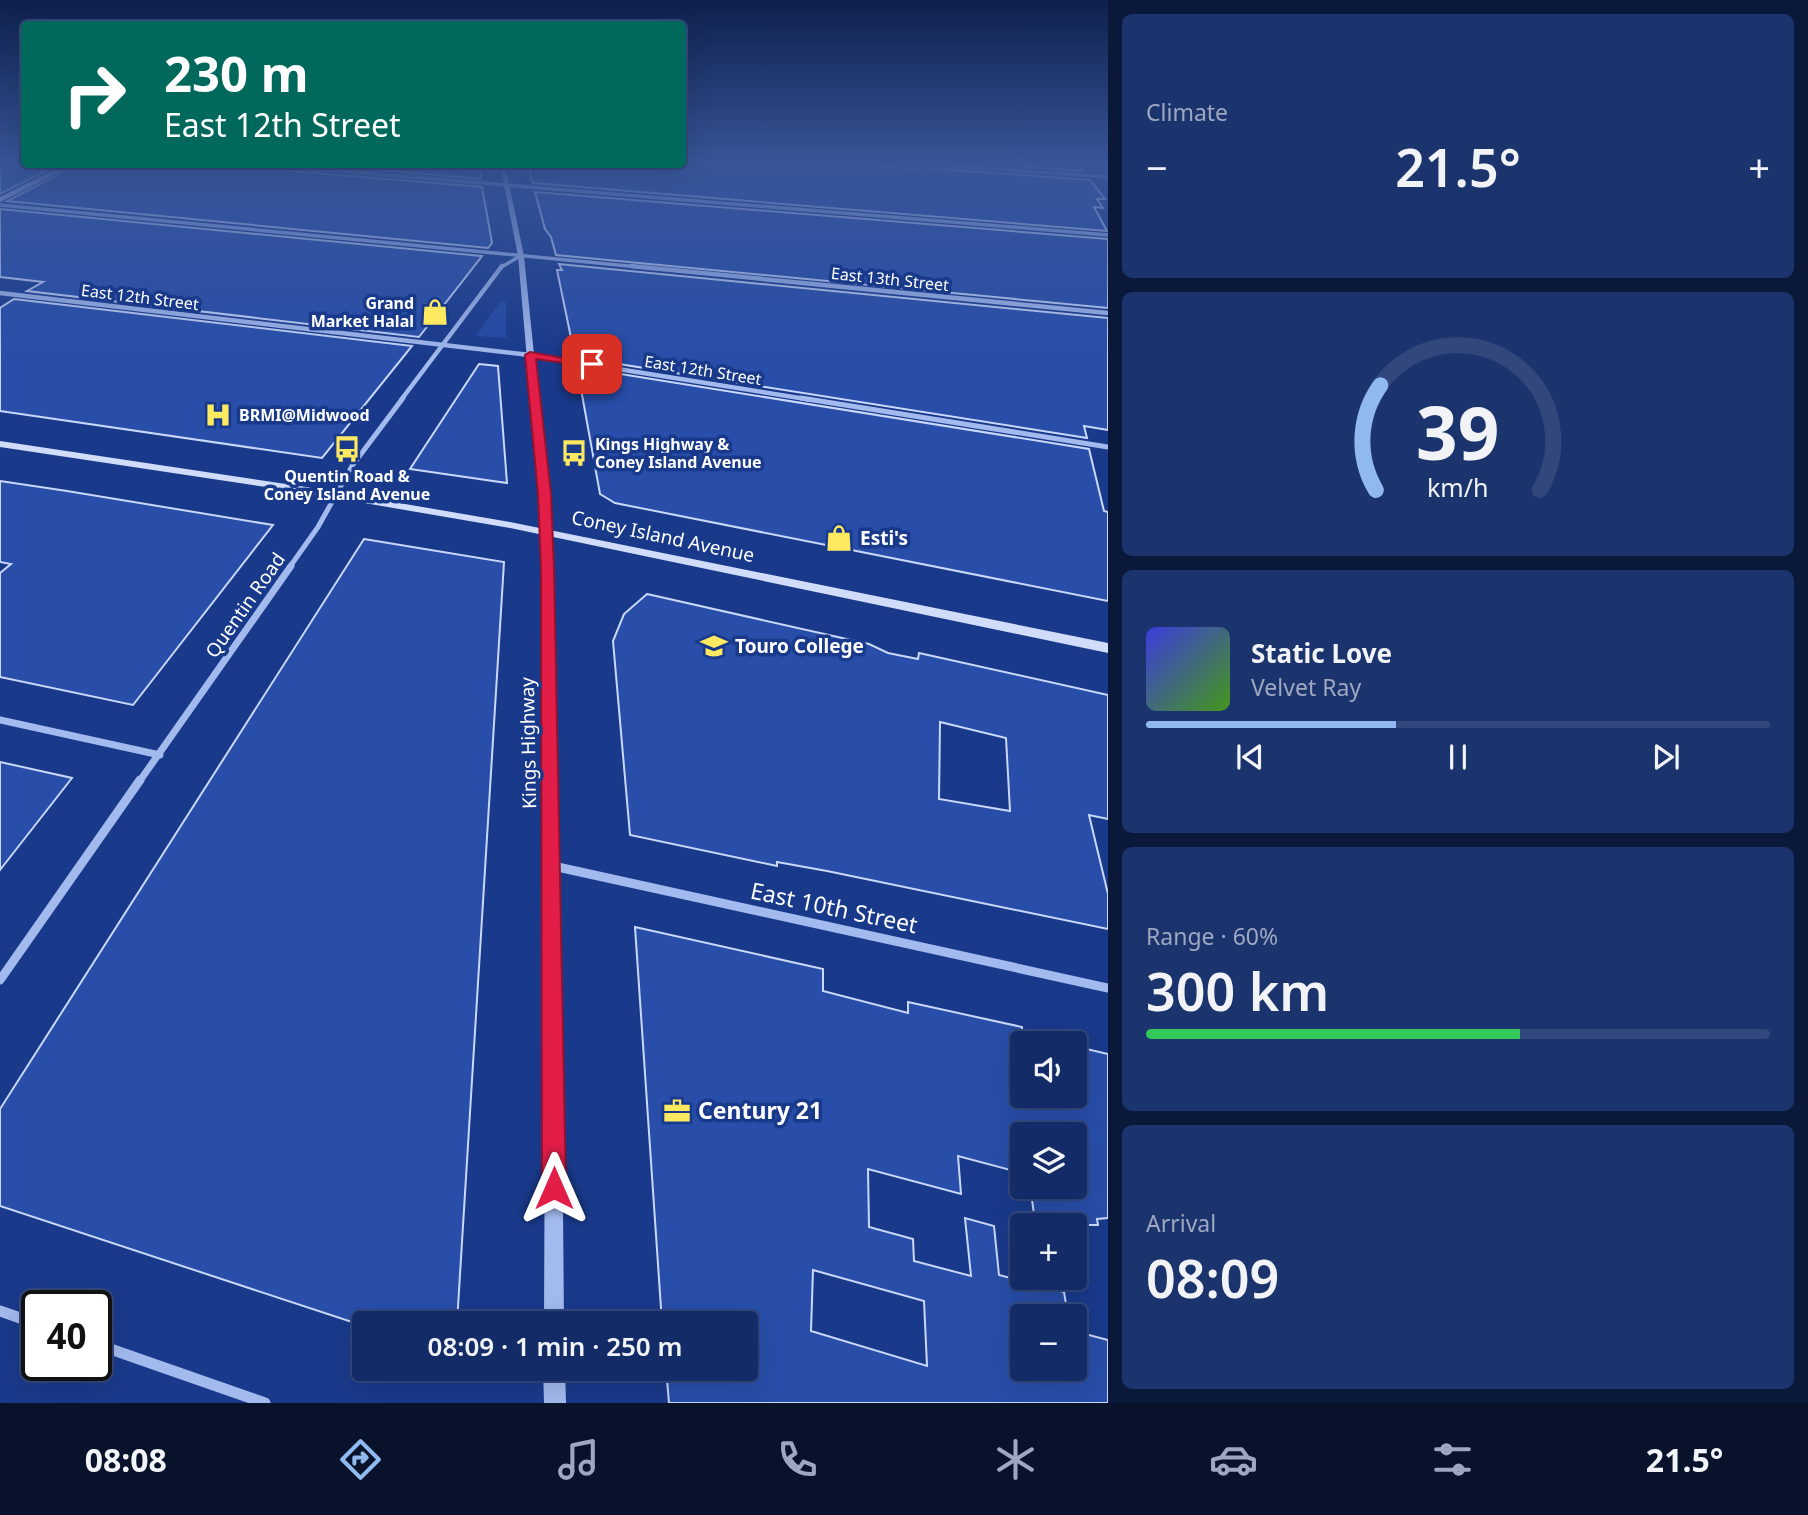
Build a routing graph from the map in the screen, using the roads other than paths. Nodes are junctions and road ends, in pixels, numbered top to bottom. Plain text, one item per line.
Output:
1 (260, 229) edge
2 (515, 229) edge
3 (1040, 229) edge
4 (1108, 235) edge
5 (521, 256) junction
6 (0, 293) edge
7 (1108, 313) edge
8 (444, 345) junction
9 (530, 355) junction
10 (0, 444) edge
11 (1108, 447) edge
12 (337, 495) junction
13 (547, 532) junction
14 (1108, 648) edge
15 (0, 720) edge
16 (160, 755) junction
17 (553, 866) junction
18 (0, 980) edge
19 (1108, 988) edge
20 (0, 1311) edge
21 (554, 1311) edge
22 (21, 1318) edge
23 (112, 1350) edge
24 (554, 1381) edge
25 (265, 1403) edge
26 (555, 1403) edge

1 - 5 street, East 13th Street
2 - 5 street, Kings Highway
3 - 4 street
5 - 7 street, East 13th Street
5 - 8 street, Quentin Road
5 - 9 street, Kings Highway
6 - 8 street, East 12th Street
8 - 9 street, East 12th Street
8 - 12 street, Quentin Road
9 - 11 street, East 12th Street
9 - 13 street, Kings Highway
10 - 12 main road, Coney Island Avenue
12 - 13 main road, Coney Island Avenue
12 - 16 street, Quentin Road
13 - 14 main road, Coney Island Avenue
13 - 17 street, Kings Highway
15 - 16 street
16 - 18 street, Quentin Road
17 - 19 street, East 10th Street
17 - 21 street, Kings Highway
20 - 22 street
23 - 25 street
24 - 26 street

